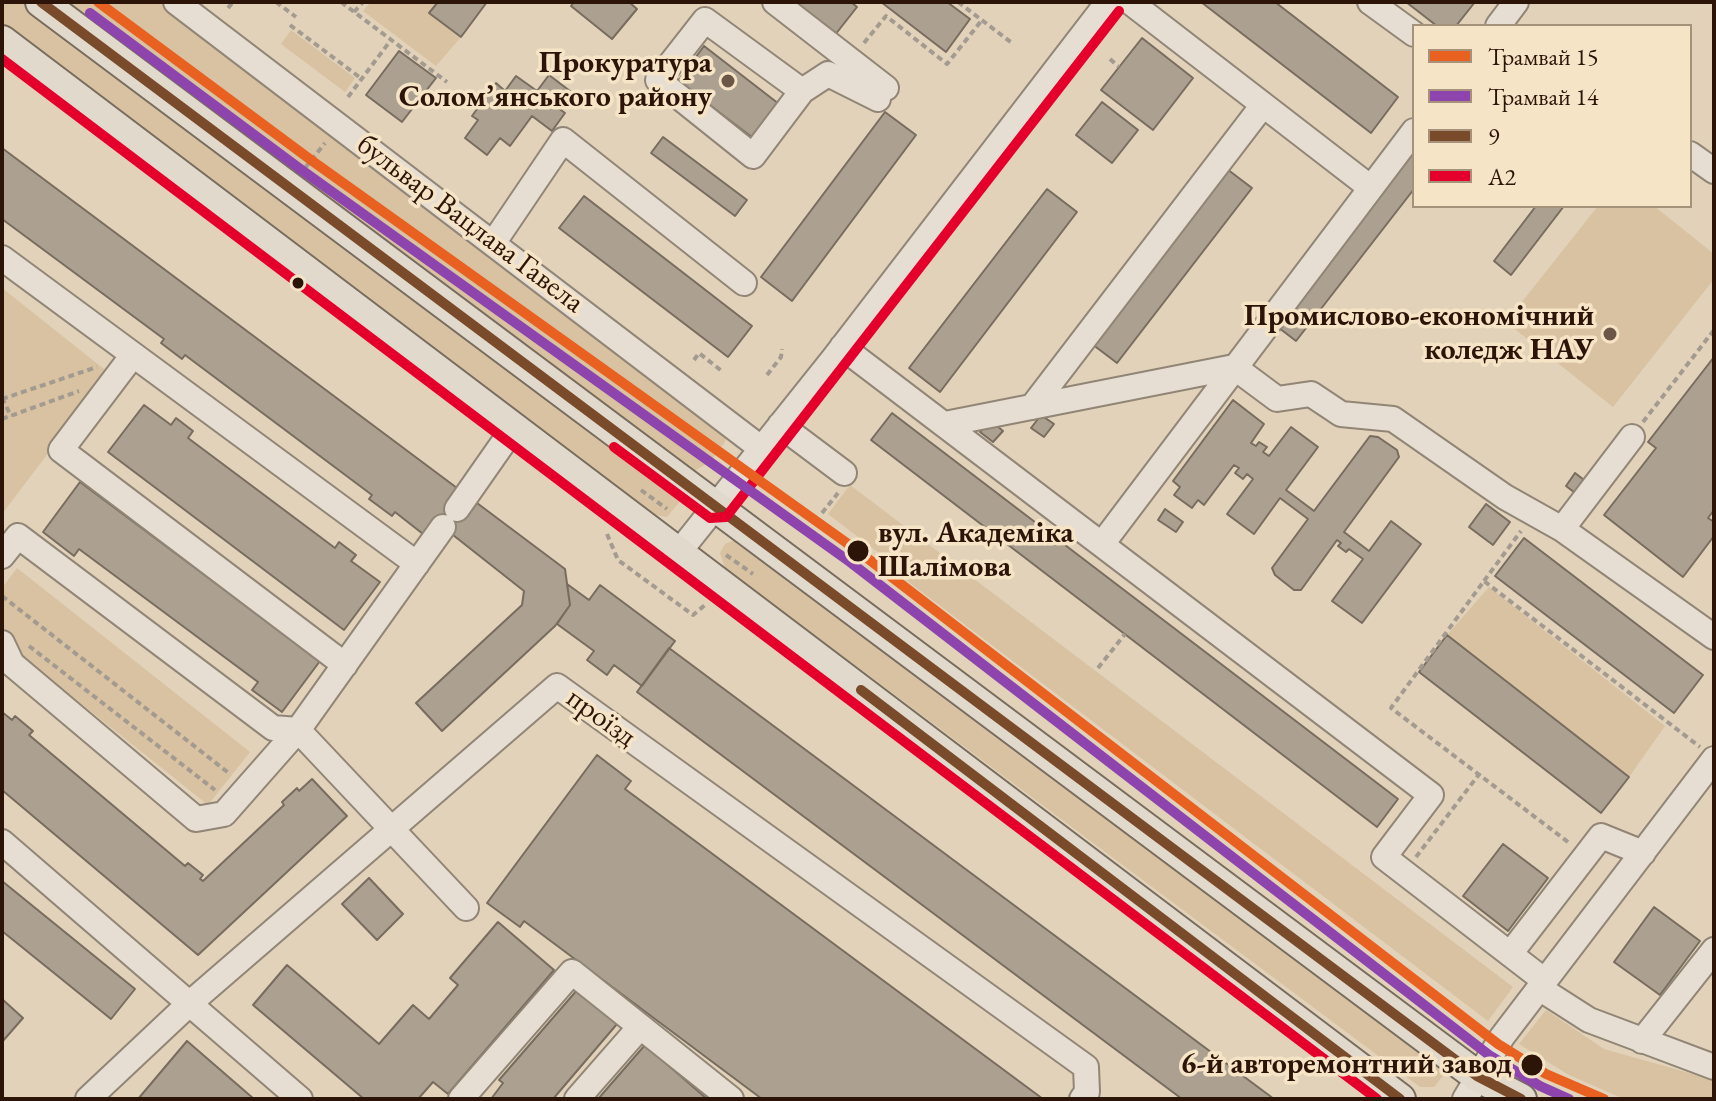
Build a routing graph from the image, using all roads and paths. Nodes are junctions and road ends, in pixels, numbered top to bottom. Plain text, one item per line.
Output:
1 (41, 2) edge
2 (176, 2) edge
3 (233, 2) edge
4 (276, 2) edge
5 (341, 2) edge
6 (363, 2) edge
7 (775, 2) edge
8 (958, 2) edge
9 (1108, 2) edge
10 (1130, 2) edge
11 (1370, 2) edge
12 (1516, 2) edge
13 (228, 8) dead end
14 (354, 12) junction
15 (296, 17) dead end
16 (982, 20) junction
17 (1502, 24) edge
18 (290, 25) dead end
19 (1412, 33) edge
20 (391, 40) junction
21 (2, 41) edge
22 (1012, 43) dead end
23 (852, 59) junction
24 (1110, 59) dead end
25 (1119, 67) dead end
26 (362, 79) junction
27 (447, 82) dead end
28 (802, 91) junction
29 (348, 97) dead end
30 (1263, 105) junction
31 (1412, 134) edge
32 (1692, 155) edge
33 (1714, 171) edge
34 (1371, 188) junction
35 (494, 242) junction
36 (2, 258) edge
37 (744, 283) dead end
38 (1714, 330) edge
39 (842, 347) junction
40 (782, 349) dead end
41 (133, 355) junction
42 (694, 360) dead end
43 (1234, 367) junction
44 (723, 372) dead end
45 (767, 375) dead end
46 (116, 378) junction
47 (2, 399) edge
48 (1032, 407) junction
49 (11, 416) junction
50 (2, 419) edge
51 (945, 424) junction
52 (780, 425) junction
53 (515, 426) junction
54 (1632, 437) joint
55 (762, 449) junction
56 (844, 473) dead end
57 (641, 490) dead end
58 (717, 506) junction
59 (667, 509) dead end
60 (1534, 513) junction
61 (1562, 529) junction
62 (607, 534) dead end
63 (1102, 544) junction
64 (679, 552) junction
65 (726, 555) dead end
66 (2, 556) edge
67 (417, 564) junction
68 (753, 574) dead end
69 (1484, 581) junction
70 (2, 596) edge
71 (709, 603) dead end
72 (1125, 634) dead end
73 (1714, 637) edge
74 (14, 644) edge
75 (345, 665) junction
76 (1098, 668) dead end
77 (298, 730) junction
78 (1708, 768) edge
79 (1480, 773) junction
80 (240, 796) junction
81 (393, 831) junction
82 (2, 842) edge
83 (1643, 853) junction
84 (1586, 855) junction
85 (1404, 873) junction
86 (466, 908) dead end
87 (1714, 950) edge
88 (1510, 954) junction
89 (1542, 984) junction
90 (189, 1004) junction
91 (640, 1027) junction
92 (1642, 1041) junction
93 (1714, 1067) edge
94 (1471, 1088) edge
95 (463, 1098) edge
96 (88, 1099) edge
97 (300, 1099) edge
98 (577, 1099) edge
99 (731, 1099) edge
100 (1082, 1099) edge
101 (1400, 1099) edge
102 (1521, 1099) edge

1 - 58 main road
2 - 35 street, бульвар Вацлава Гавела
3 - 13 path
4 - 15 path
5 - 14 path
6 - 14 path
7 - 23 street
8 - 16 path
9 - 39 street
10 - 30 street
11 - 19 street
12 - 17 street
14 - 20 path
16 - 22 path
16 - 23 path
18 - 26 path
20 - 26 path
20 - 27 path
21 - 53 main road
23 - 28 street
24 - 25 path
26 - 29 path
28 - 28 street
30 - 34 street
30 - 48 street
31 - 34 street
32 - 33 street
34 - 43 street
35 - 37 street
35 - 55 street, бульвар Вацлава Гавела
36 - 41 street
38 - 54 path
39 - 51 street
39 - 52 street
40 - 45 path
41 - 46 street
41 - 47 path
41 - 67 street
42 - 44 path
43 - 48 street
43 - 60 street
43 - 63 street
46 - 49 path
46 - 75 street
47 - 49 path
48 - 51 street
49 - 50 path
51 - 63 street
52 - 55 street
52 - 56 street
53 - 64 main road
53 - 67 street
54 - 61 street
55 - 58 street
57 - 59 path
58 - 64 street
58 - 94 main road
60 - 61 street
60 - 69 path
61 - 73 street
62 - 71 path
63 - 85 street
64 - 101 main road
65 - 68 path
66 - 77 street
67 - 75 street
69 - 78 path
69 - 79 path
70 - 80 path
72 - 76 path
74 - 80 path
74 - 80 street
75 - 77 street
77 - 80 street
77 - 81 street
78 - 83 street
79 - 84 path
79 - 85 path
81 - 86 street
81 - 90 street, проїзд
81 - 100 street, проїзд
82 - 90 street
83 - 84 street
83 - 89 street
84 - 88 street
85 - 88 street
87 - 92 street
88 - 89 street
89 - 92 street
89 - 94 street
90 - 96 street, проїзд
90 - 97 street
91 - 95 street
91 - 98 street
91 - 99 street
92 - 93 street
94 - 102 main road

